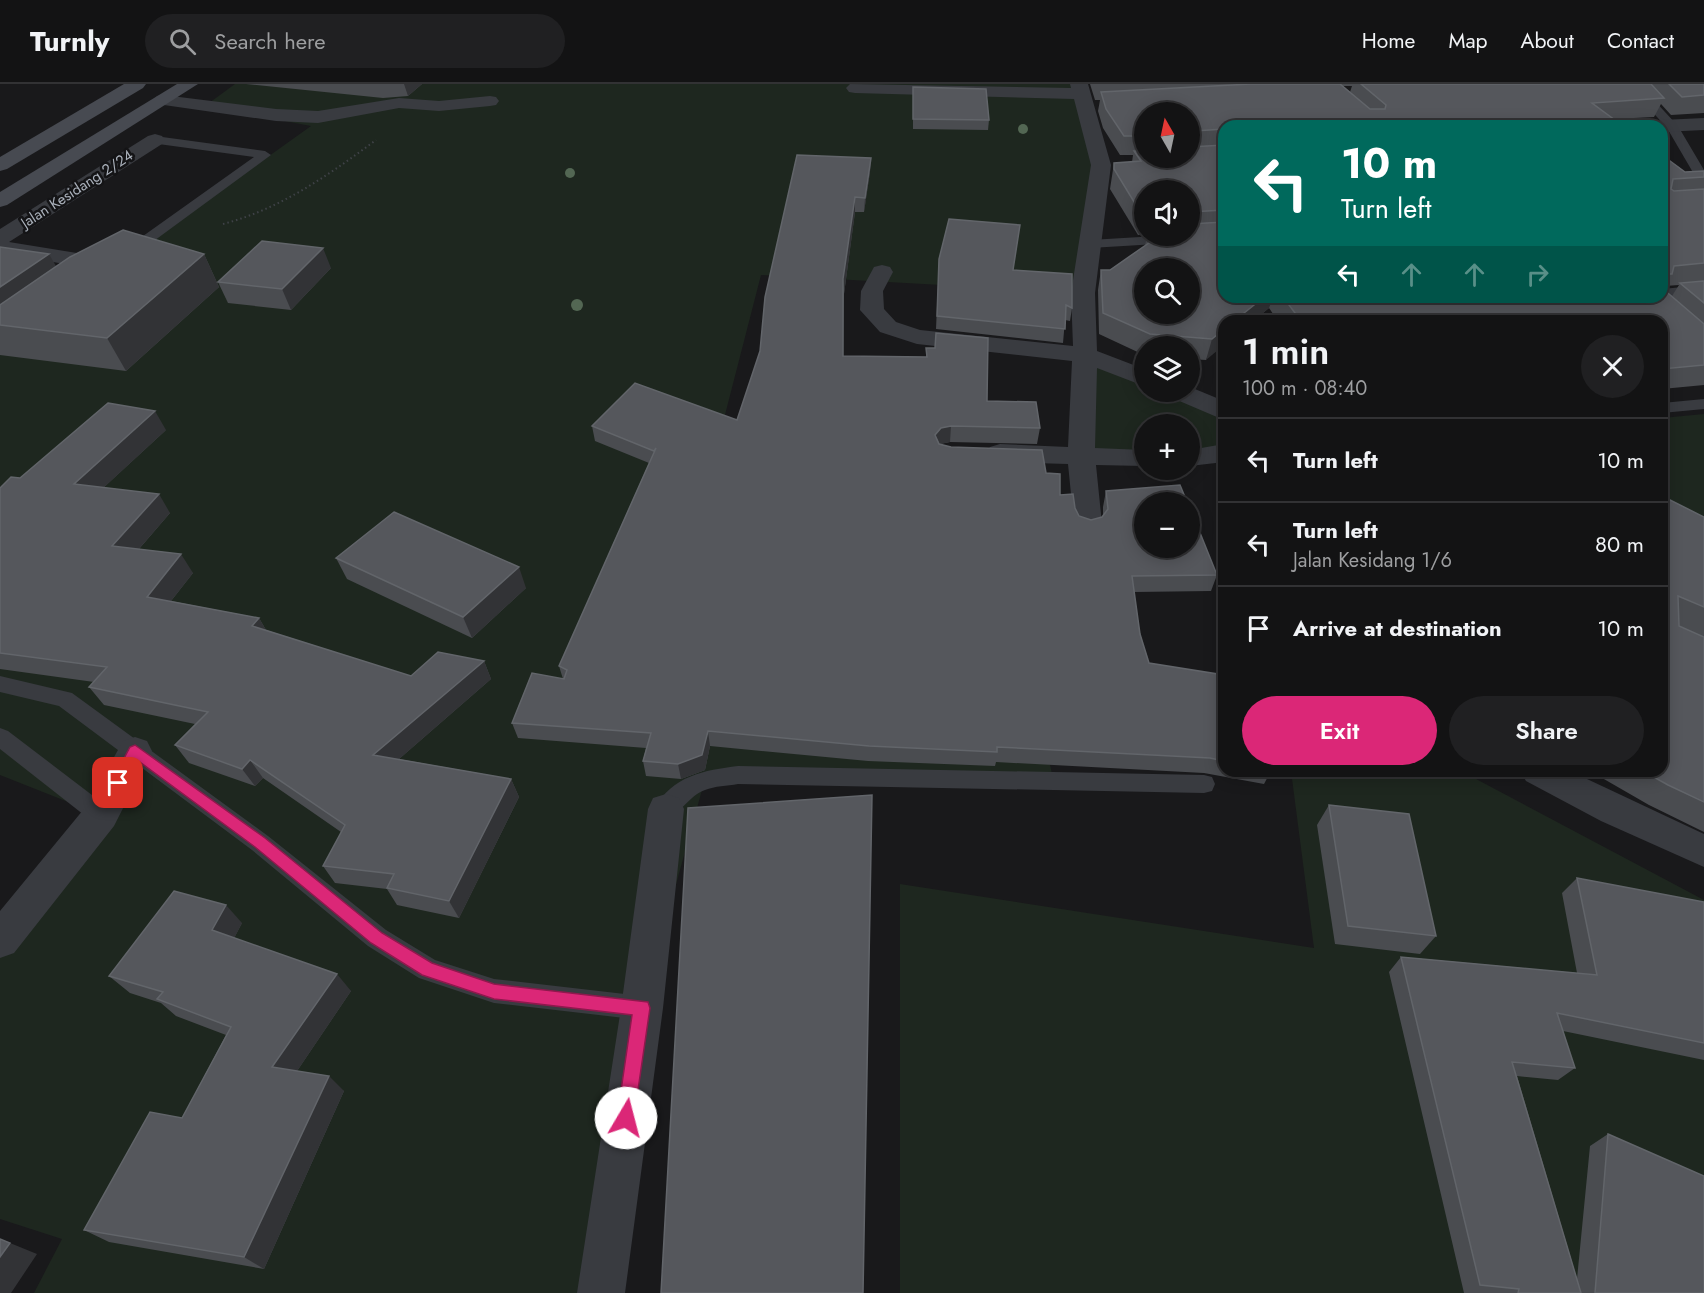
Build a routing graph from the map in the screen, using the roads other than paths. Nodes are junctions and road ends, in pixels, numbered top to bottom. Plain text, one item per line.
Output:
1 (137, 84) edge
2 (189, 84) edge
3 (1633, 84) edge
4 (855, 88) dead end
5 (1086, 98) edge
6 (163, 100) junction
7 (490, 101) dead end
8 (1662, 120) edge
9 (1704, 124) edge
10 (1668, 126) edge
11 (1668, 127) edge
12 (155, 140) joint
13 (1698, 160) edge
14 (0, 165) edge
15 (1704, 181) edge
16 (0, 201) edge
17 (1218, 236) edge
18 (0, 238) edge
19 (1090, 244) junction
20 (0, 247) edge
21 (112, 265) junction
22 (882, 272) dead end
23 (93, 278) edge
24 (1704, 292) edge
25 (1668, 297) edge
26 (1085, 355) junction
27 (1134, 374) edge
28 (1200, 401) edge
29 (1704, 404) edge
30 (1215, 407) edge
31 (1668, 407) edge
32 (974, 452) edge
33 (1218, 454) edge
34 (1081, 455) junction
35 (1200, 457) edge
36 (1134, 458) edge
37 (1088, 524) edge
38 (0, 684) edge
39 (0, 737) edge
40 (135, 751) junction
41 (1550, 777) edge
42 (1204, 784) dead end
43 (666, 809) joint
44 (101, 815) junction
45 (1704, 851) edge
46 (0, 940) edge
47 (642, 1008) junction
48 (601, 1293) edge

1 - 14 street
2 - 6 street
3 - 8 lane
4 - 5 street
5 - 19 street
6 - 7 street
6 - 16 street
9 - 10 street
11 - 13 lane
12 - 18 street, Jalan Kesidang 2/24
12 - 21 lane
13 - 15 lane
17 - 19 lane
19 - 26 street
20 - 21 street
21 - 23 lane
22 - 26 street
24 - 25 street
26 - 27 street
26 - 34 street
28 - 30 street
29 - 31 lane
32 - 34 street
33 - 35 street
34 - 36 street
34 - 37 street
38 - 40 lane
39 - 44 lane
40 - 44 street
40 - 47 lane
41 - 45 street
42 - 43 lane
43 - 47 street
44 - 46 street
47 - 48 street

